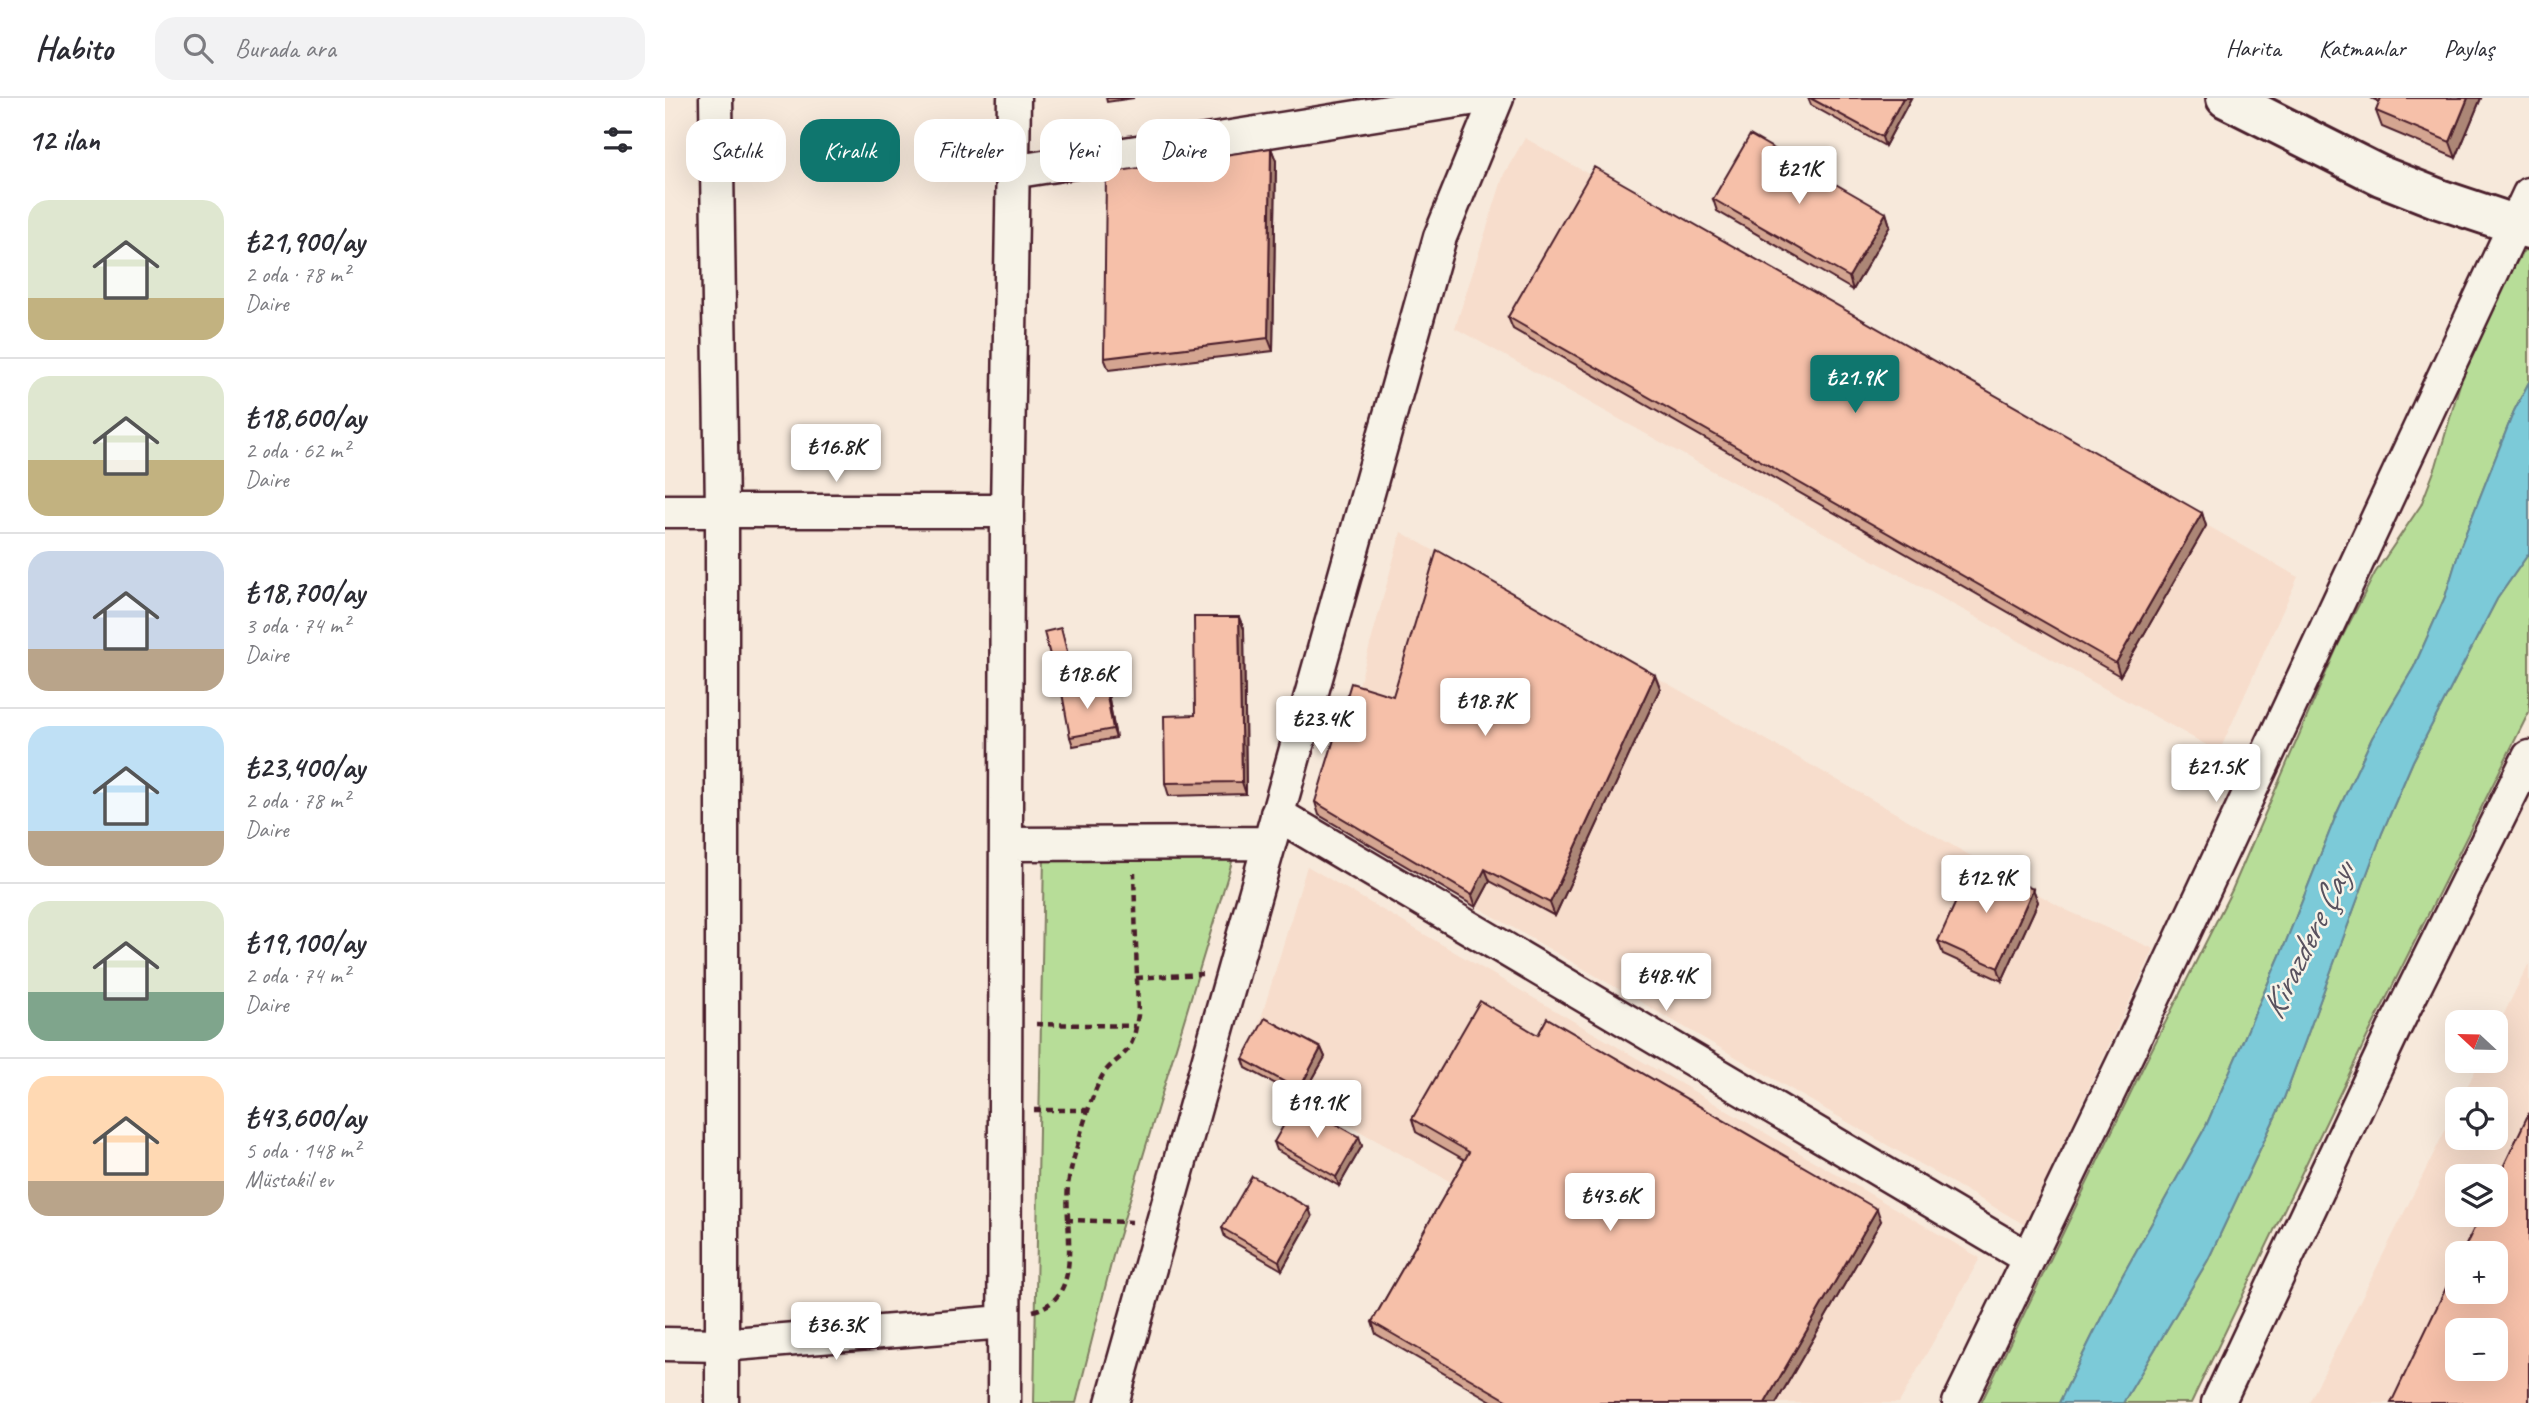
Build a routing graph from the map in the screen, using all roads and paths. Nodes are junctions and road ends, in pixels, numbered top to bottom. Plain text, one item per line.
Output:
1 (716, 98) edge
2 (1014, 98) edge
3 (1476, 98) edge
4 (1497, 98) edge
5 (2226, 98) edge
6 (1013, 119) edge
7 (1026, 170) edge
8 (1012, 182) edge
9 (2524, 216) edge
10 (722, 510) junction
11 (665, 511) edge
12 (1007, 511) junction
13 (2529, 757) edge
14 (1273, 828) junction
15 (1006, 844) junction
16 (1133, 844) junction
17 (1233, 972) junction
18 (1136, 978) junction
19 (1005, 1024) junction
20 (1136, 1026) junction
21 (1005, 1110) junction
22 (1089, 1110) junction
23 (1066, 1220) junction
24 (1163, 1222) junction
25 (2028, 1258) junction
26 (1004, 1318) junction
27 (665, 1344) edge
28 (722, 1345) junction
29 (722, 1403) edge
30 (1004, 1403) edge
31 (1112, 1403) edge
32 (1959, 1403) edge
33 (2218, 1403) edge

1 - 10 street
2 - 6 street
3 - 7 street
4 - 14 street
5 - 9 street
8 - 12 street
9 - 25 street
10 - 11 street
10 - 12 street
10 - 28 street
12 - 15 street
13 - 33 street
14 - 16 street
14 - 17 street
14 - 25 street
15 - 16 street
15 - 19 street
16 - 18 path
17 - 18 path
17 - 24 street
18 - 20 path
19 - 20 path
19 - 21 street
20 - 22 path
21 - 22 path
21 - 26 street
22 - 23 path
23 - 24 path
23 - 26 path
24 - 31 street
25 - 32 street
26 - 28 street
26 - 30 street
27 - 28 street
28 - 29 street

